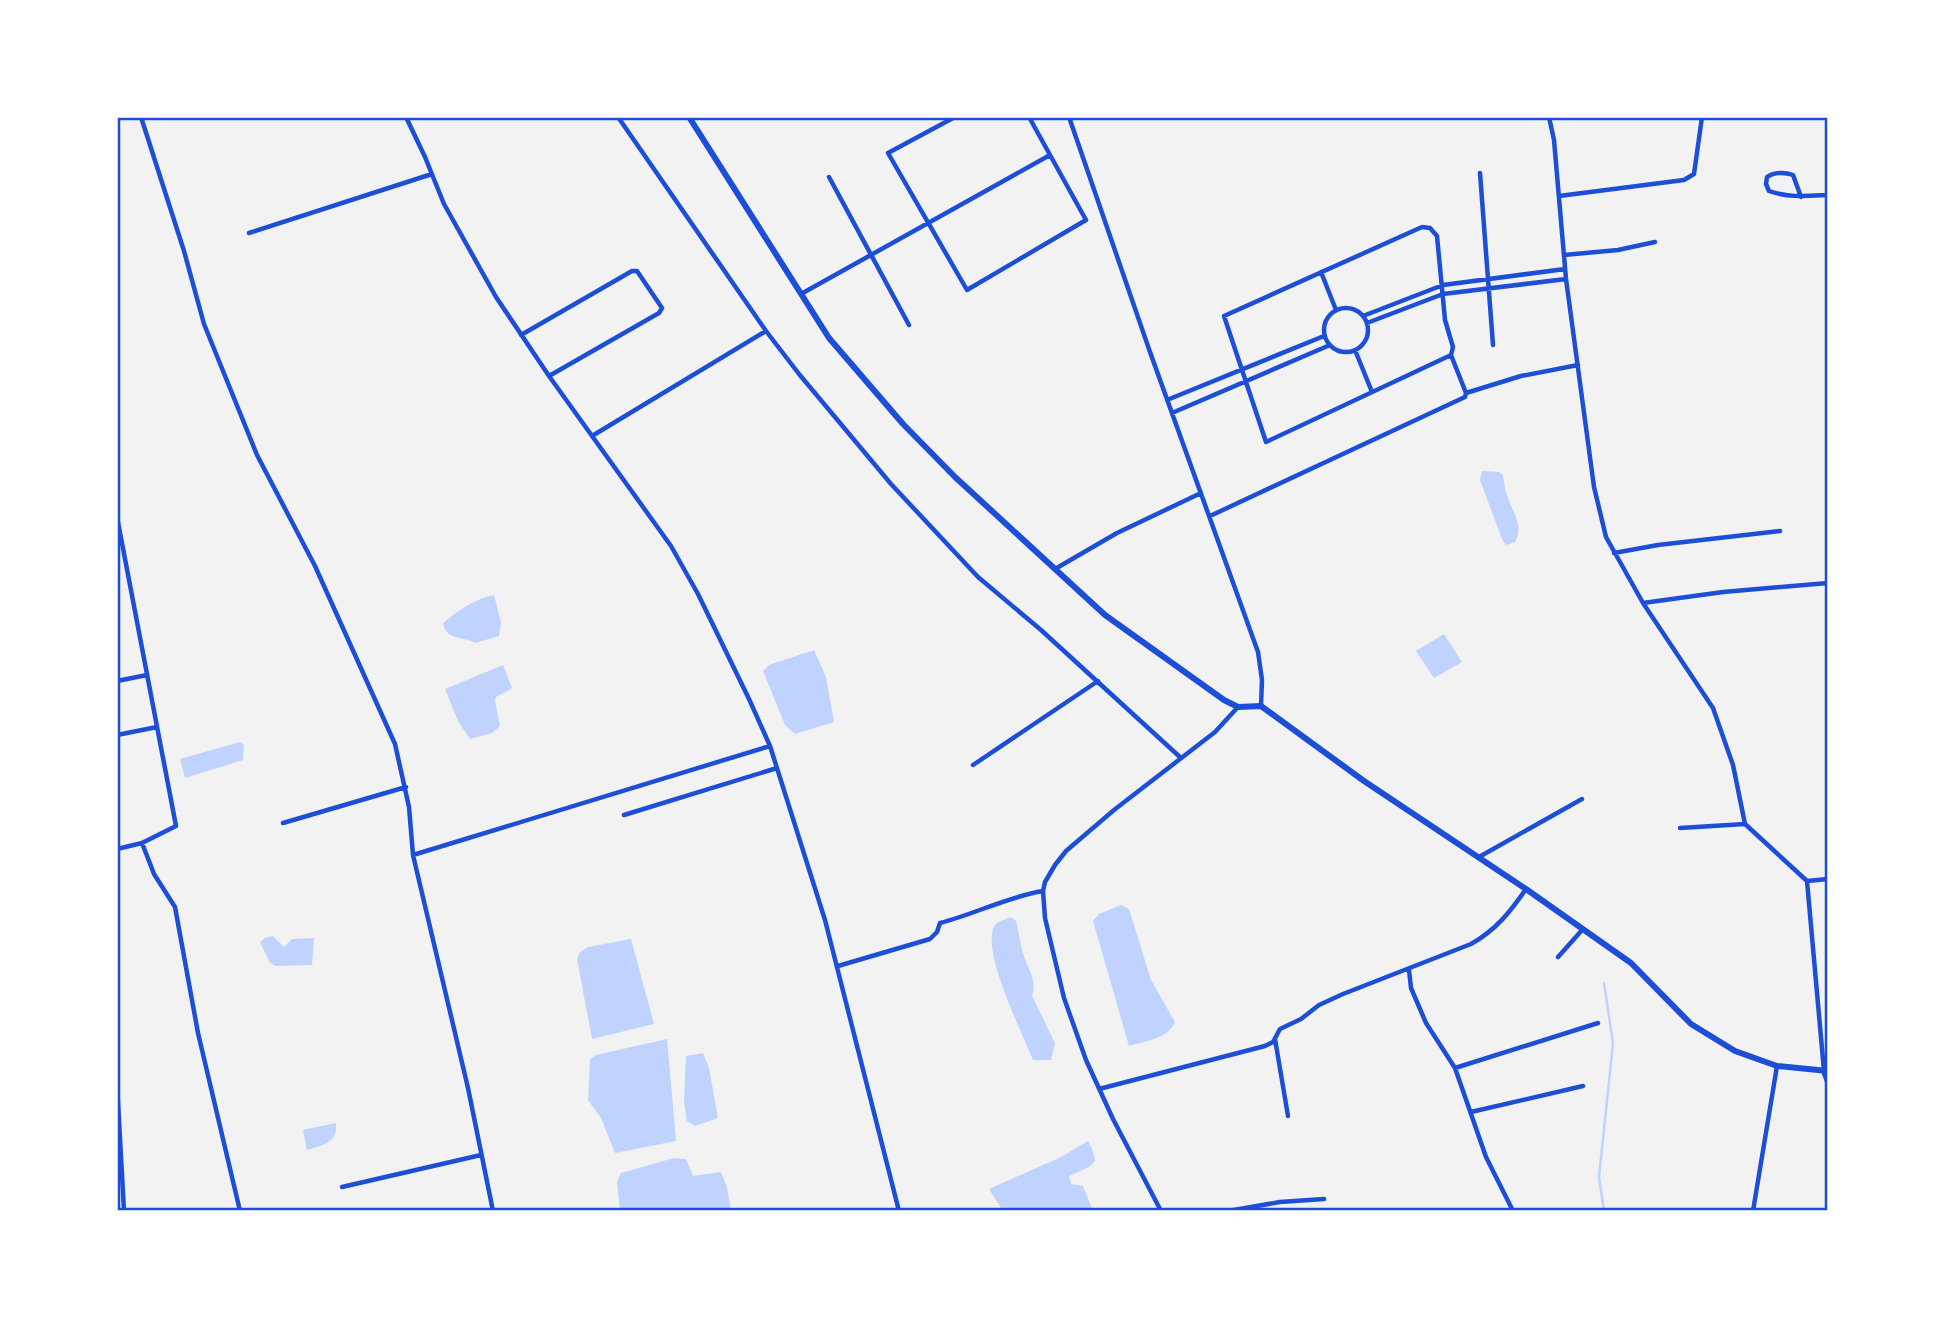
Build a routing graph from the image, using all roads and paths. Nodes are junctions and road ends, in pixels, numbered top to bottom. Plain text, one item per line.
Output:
1 (141, 117) edge
2 (406, 117) edge
3 (618, 117) edge
4 (689, 117) edge
5 (954, 117) edge
6 (1029, 117) edge
7 (1069, 117) edge
8 (1549, 117) edge
9 (1702, 117) edge
10 (1050, 155) junction
11 (1480, 173) dead end
12 (432, 174) junction
13 (829, 177) dead end
14 (1559, 195) junction
15 (1828, 195) edge
16 (1801, 197) junction
17 (928, 222) junction
18 (249, 233) dead end
19 (1656, 242) dead end
20 (871, 253) junction
21 (1564, 255) junction
22 (1565, 269) junction
23 (1321, 272) junction
24 (1488, 279) junction
25 (1566, 279) junction
26 (1443, 285) junction
27 (1489, 288) junction
28 (800, 294) junction
29 (1443, 294) junction
30 (1336, 310) junction
31 (1363, 316) junction
32 (1367, 323) junction
33 (909, 325) dead end
34 (766, 331) junction
35 (521, 335) junction
36 (1324, 335) junction
37 (1330, 345) junction
38 (1493, 345) dead end
39 (1355, 350) junction
40 (1451, 355) junction
41 (1578, 365) junction
42 (1241, 370) junction
43 (549, 376) junction
44 (1245, 382) junction
45 (1372, 392) junction
46 (1466, 393) junction
47 (1167, 400) junction
48 (1172, 413) junction
49 (592, 436) junction
50 (1201, 493) junction
51 (1209, 516) junction
52 (117, 517) edge
53 (1780, 531) dead end
54 (1614, 553) junction
55 (1055, 569) junction
56 (1828, 583) edge
57 (1643, 603) junction
58 (147, 675) junction
59 (117, 681) edge
60 (1098, 681) junction
61 (1261, 706) junction
62 (1238, 707) junction
63 (157, 727) junction
64 (117, 735) edge
65 (770, 746) junction
66 (1181, 758) junction
67 (973, 765) dead end
68 (777, 768) junction
69 (406, 787) junction
70 (1582, 799) dead end
71 (624, 815) dead end
72 (283, 822) dead end
73 (1745, 824) junction
74 (1680, 828) dead end
75 (142, 843) junction
76 (117, 849) edge
77 (413, 855) junction
78 (1479, 857) junction
79 (1828, 879) edge
80 (1807, 881) junction
81 (1526, 889) junction
82 (1043, 891) junction
83 (1583, 929) junction
84 (1558, 957) dead end
85 (838, 966) junction
86 (1409, 970) junction
87 (1598, 1023) dead end
88 (1275, 1038) junction
89 (1777, 1066) junction
90 (1455, 1068) junction
91 (1826, 1071) edge
92 (1828, 1082) edge
93 (117, 1084) edge
94 (1583, 1086) dead end
95 (1099, 1089) junction
96 (1471, 1112) junction
97 (1288, 1116) dead end
98 (481, 1155) junction
99 (342, 1187) dead end
100 (1324, 1199) dead end
101 (124, 1211) edge
102 (240, 1211) edge
103 (493, 1211) edge
104 (899, 1211) edge
105 (1161, 1211) edge
106 (1228, 1211) edge
107 (1513, 1211) edge
108 (1753, 1211) edge

1 - 69 street
2 - 12 street
3 - 34 street
4 - 28 street
5 - 17 street
6 - 10 street
7 - 47 street
8 - 14 street
9 - 14 street
10 - 17 street
10 - 17 street
11 - 24 street
12 - 18 street
12 - 35 street
13 - 20 street
14 - 21 street
15 - 16 street
16 - 16 street
17 - 20 street
19 - 21 street
20 - 28 street
20 - 33 street
21 - 22 street
22 - 24 street
22 - 25 street
23 - 26 street
23 - 30 street
23 - 42 street
24 - 26 street
24 - 27 street
25 - 27 street
25 - 41 street
26 - 29 street
26 - 31 street
27 - 29 street
27 - 38 street
28 - 55 street
29 - 32 street
29 - 40 street
30 - 31 street
30 - 36 street
31 - 32 street
32 - 39 street
34 - 49 street
34 - 60 street
35 - 43 street
35 - 43 street
36 - 37 street
36 - 42 street
37 - 39 street
37 - 44 street
39 - 45 street
40 - 45 street
40 - 46 street
41 - 46 street
41 - 54 street
42 - 44 street
42 - 47 street
43 - 49 street
44 - 45 street
44 - 48 street
46 - 51 street
47 - 48 street
48 - 50 street
49 - 65 street
50 - 51 street
50 - 55 street
51 - 61 street
52 - 58 street
53 - 54 street
54 - 57 street
55 - 62 street
56 - 57 street
57 - 73 street
58 - 59 street
58 - 63 street
60 - 66 street
60 - 67 street
61 - 62 street
61 - 78 street
62 - 66 street
63 - 64 street
63 - 75 street
65 - 68 street
65 - 77 street
66 - 82 street
68 - 71 street
68 - 85 street
69 - 72 street
69 - 77 street
70 - 78 street
73 - 74 street
73 - 80 street
75 - 76 street
75 - 102 street
77 - 98 street
78 - 81 street
79 - 80 street
80 - 91 street
81 - 83 street
81 - 86 street
82 - 85 street
82 - 95 street
83 - 84 street
83 - 89 street
85 - 104 street
86 - 88 street
86 - 90 street
87 - 90 street
88 - 95 street
88 - 97 street
89 - 91 street
89 - 108 street
90 - 96 street
91 - 92 street
93 - 101 street
94 - 96 street
95 - 105 street
96 - 107 street
98 - 99 street
98 - 103 street
100 - 106 street

